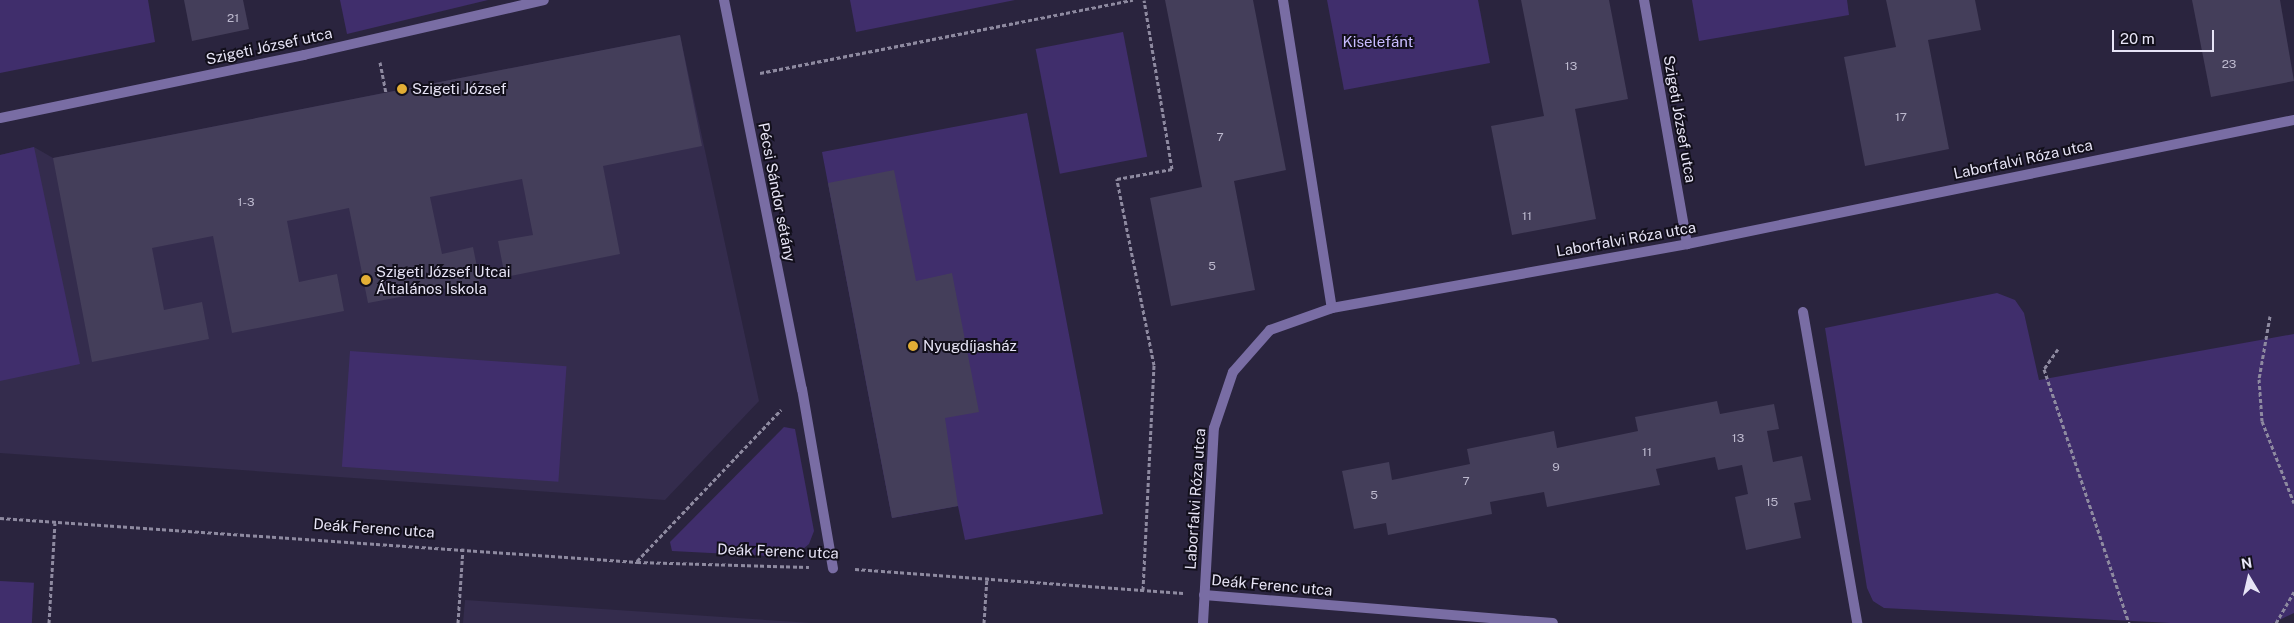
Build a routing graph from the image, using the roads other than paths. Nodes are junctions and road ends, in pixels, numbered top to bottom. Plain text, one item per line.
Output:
1 (544, 0) edge
2 (724, 0) edge
3 (1283, 0) edge
4 (1644, 0) edge
5 (0, 118) edge
6 (2294, 120) edge
7 (1687, 244) junction
8 (1332, 308) junction
9 (1803, 312) dead end
10 (833, 568) road end
11 (1204, 595) junction
12 (1203, 623) edge
13 (1554, 623) edge
14 (1857, 623) edge

1 - 5 street, Szigeti József utca
2 - 10 street, Pécsi Sándor sétány
3 - 8 street
4 - 7 street, Szigeti József utca
6 - 7 street, Laborfalvi Róza utca
7 - 8 street, Laborfalvi Róza utca
8 - 11 street, Laborfalvi Róza utca
9 - 14 street
11 - 12 street, Laborfalvi Róza utca
11 - 13 street, Deák Ferenc utca

